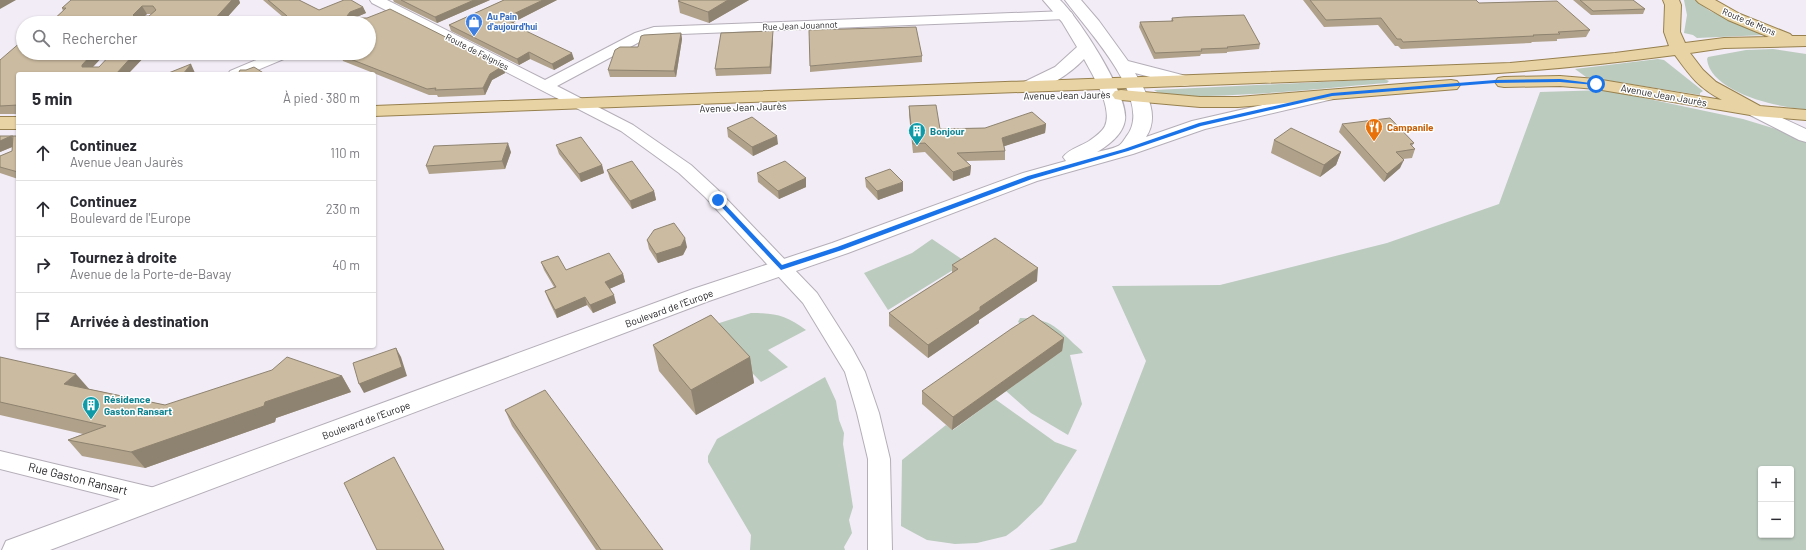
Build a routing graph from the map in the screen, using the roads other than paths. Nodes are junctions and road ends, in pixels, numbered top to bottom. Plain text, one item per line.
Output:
1 (377, 0) edge
2 (1051, 0) edge
3 (1073, 0) edge
4 (1671, 0) edge
5 (1704, 0) edge
6 (392, 9) junction
7 (1066, 15) junction
8 (375, 16) edge
9 (454, 23) edge
10 (436, 31) junction
11 (1802, 42) edge
12 (1086, 47) junction
13 (1679, 49) junction
14 (269, 60) edge
15 (1121, 64) junction
16 (240, 72) edge
17 (1184, 81) junction
18 (546, 86) junction
19 (1030, 86) junction
20 (1107, 89) junction
21 (1136, 89) junction
22 (1332, 94) junction
23 (578, 102) junction
24 (376, 110) edge
25 (1756, 111) junction
26 (597, 113) junction
27 (1806, 115) edge
28 (376, 121) edge
29 (0, 123) edge
30 (16, 123) edge
31 (0, 135) edge
32 (16, 135) edge
33 (1806, 136) edge
34 (1126, 150) junction
35 (1030, 178) junction
36 (781, 268) junction
37 (0, 460) edge
38 (155, 498) junction
39 (16, 550) edge
40 (880, 550) edge

1 - 6 street, Route de Feignies
2 - 7 main road
3 - 15 main road
4 - 13 main road
5 - 11 main road, Route de Mons
6 - 8 street
6 - 10 street, Route de Feignies
7 - 12 main road
7 - 18 street, Rue Jean Jouannot
9 - 10 street
10 - 18 street, Route de Feignies
11 - 13 main road, Avenue Jean Jaurès
12 - 19 main road
12 - 20 main road
13 - 17 main road, Avenue Jean Jaurès
13 - 25 main road
14 - 16 street
15 - 17 main road
15 - 21 main road
17 - 21 main road, Avenue Jean Jaurès
18 - 23 street, Route de Feignies
19 - 20 main road, Avenue Jean Jaurès
19 - 23 main road, Avenue Jean Jaurès
20 - 21 main road, Avenue Jean Jaurès
20 - 26 main road, Avenue Jean Jaurès
20 - 35 main road
21 - 22 main road, Avenue Jean Jaurès
21 - 34 main road
22 - 25 main road, Avenue Jean Jaurès
22 - 34 main road, Boulevard de l'Europe
23 - 24 main road, Avenue Jean Jaurès
23 - 26 street, Route de Feignies
25 - 27 main road, Avenue Jean Jaurès
25 - 33 main road
26 - 28 main road, Avenue Jean Jaurès
26 - 36 street, Route de Feignies
29 - 30 main road
31 - 32 main road
34 - 35 main road, Boulevard de l'Europe
35 - 36 main road, Boulevard de l'Europe
36 - 38 main road, Boulevard de l'Europe
36 - 40 street, Route de Feignies
37 - 38 street, Rue Gaston Ransart
38 - 39 main road, Boulevard de l'Europe

